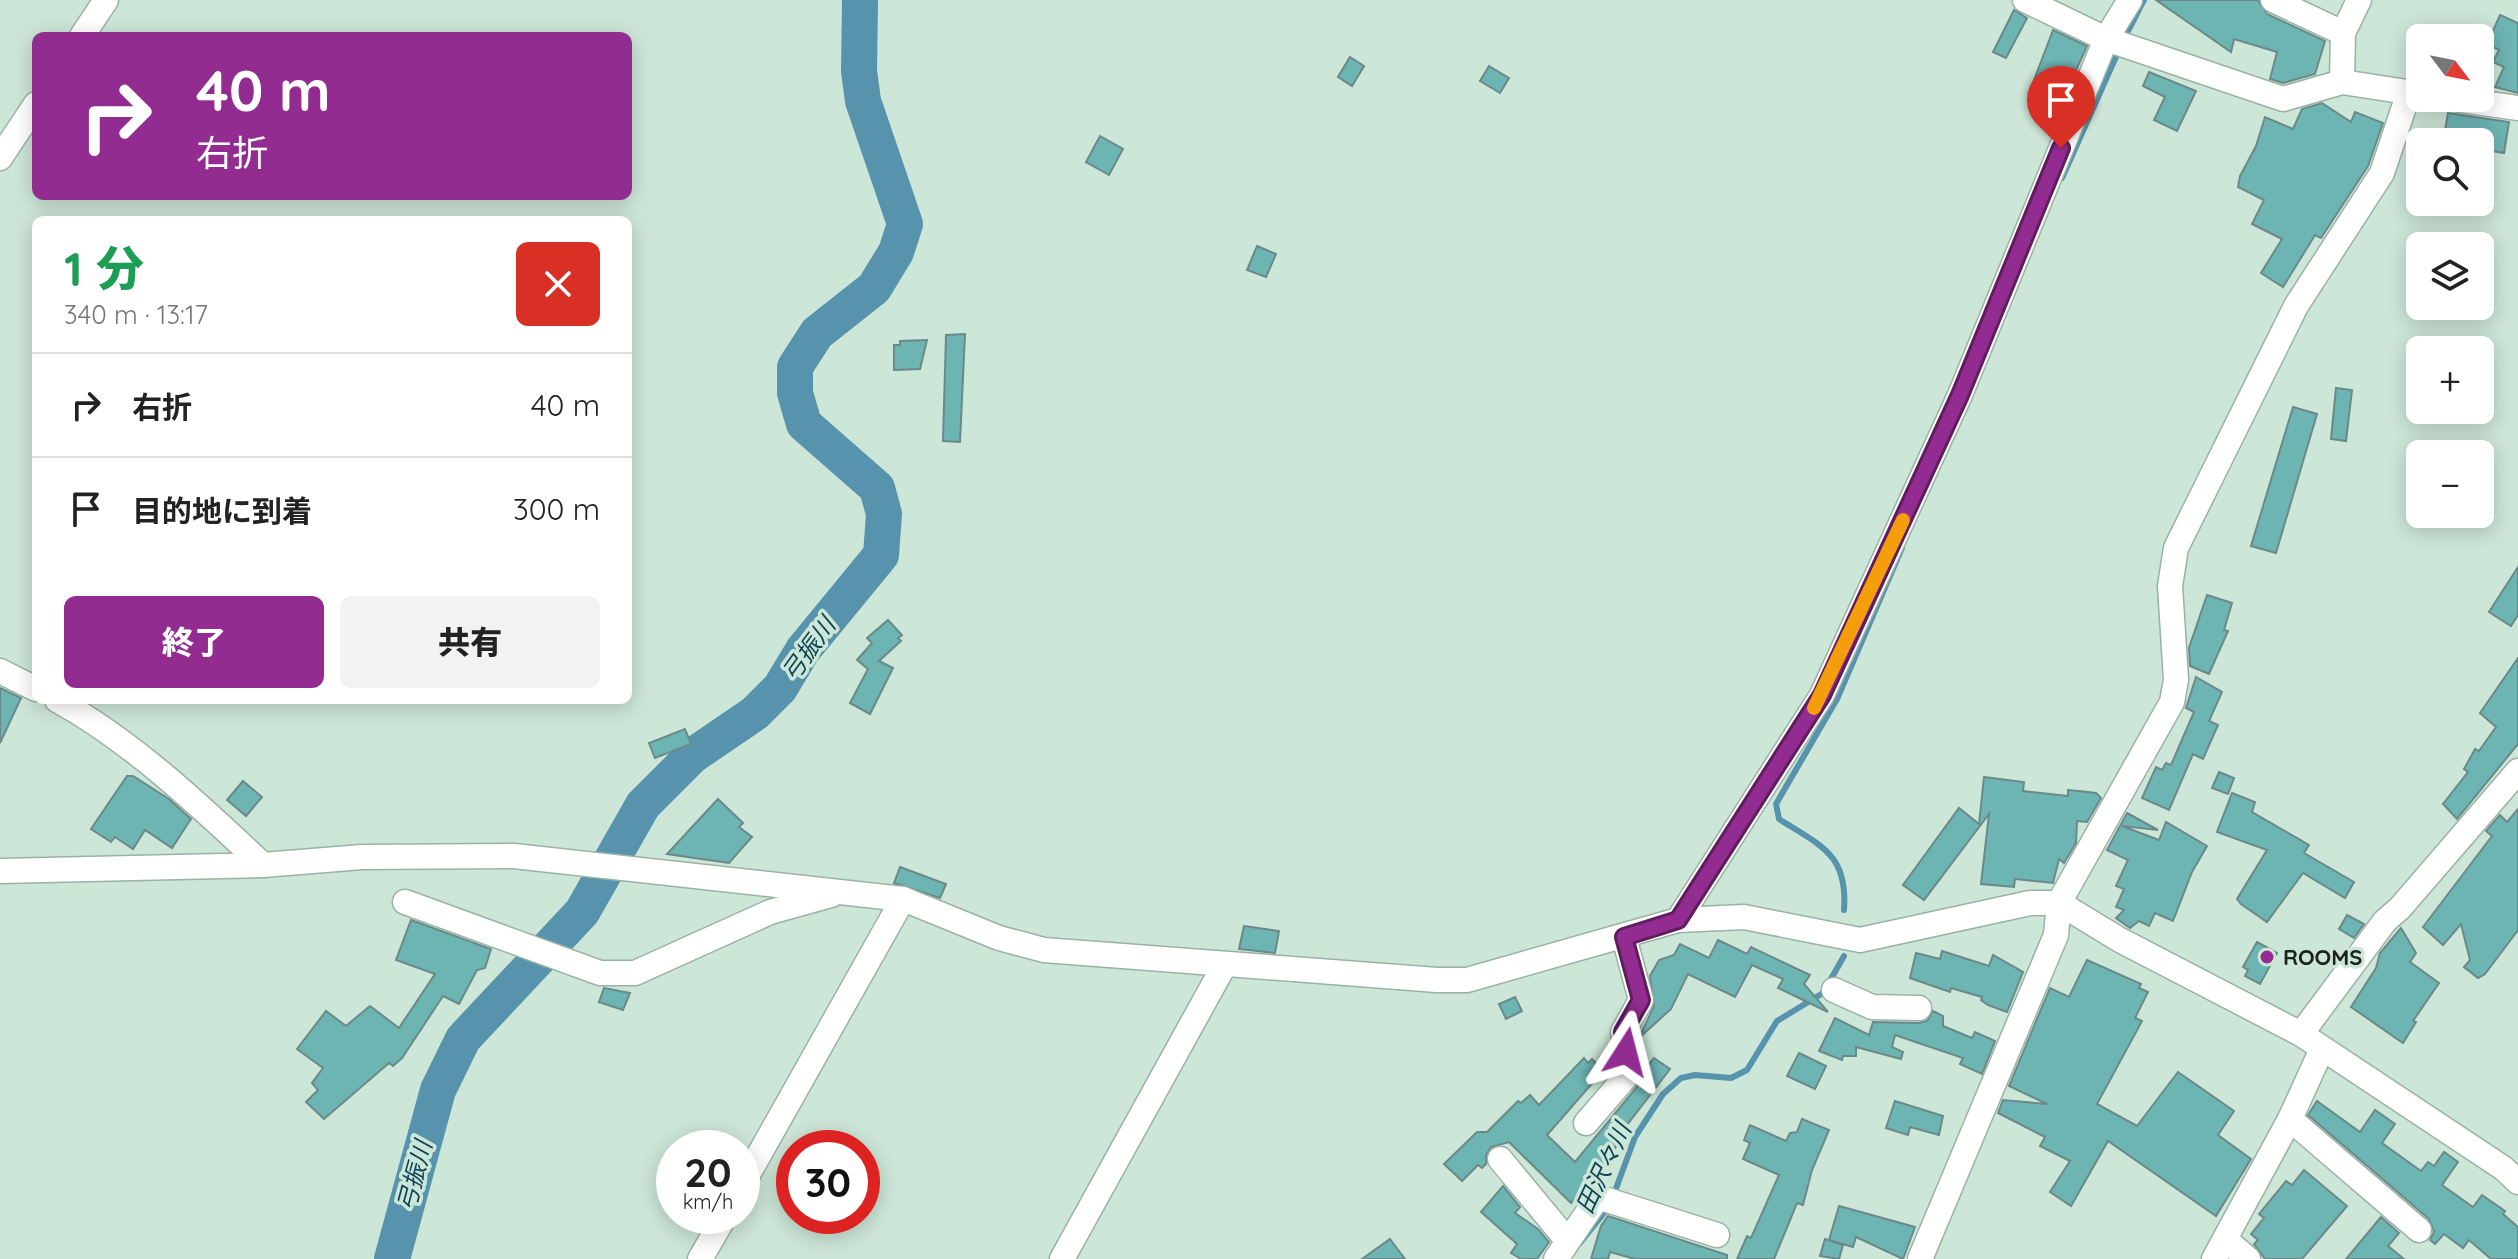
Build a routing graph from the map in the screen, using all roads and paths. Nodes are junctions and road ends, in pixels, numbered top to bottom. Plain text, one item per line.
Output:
1 (106, 0) edge
2 (2025, 0) edge
3 (2130, 0) edge
4 (2273, 0) edge
5 (2359, 0) edge
6 (85, 32) edge
7 (2343, 33) junction
8 (2108, 39) junction
9 (2342, 82) junction
10 (2406, 92) edge
11 (2494, 105) edge
12 (2518, 108) edge
13 (32, 110) edge
14 (2406, 112) edge
15 (0, 158) edge
16 (0, 671) edge
17 (32, 687) edge
18 (63, 704) edge
19 (2518, 771) edge
20 (263, 865) junction
21 (0, 871) edge
22 (839, 893) junction
23 (903, 899) junction
24 (405, 902) dead end
25 (2059, 903) junction
26 (1678, 920) junction
27 (1624, 937) junction
28 (1225, 964) junction
29 (1834, 990) dead end
30 (1919, 1008) dead end
31 (2301, 1034) junction
32 (2322, 1049) junction
33 (2290, 1119) junction
34 (1586, 1123) dead end
35 (760, 1153) edge
36 (1500, 1159) dead end
37 (2518, 1182) edge
38 (2419, 1230) dead end
39 (715, 1234) edge
40 (1717, 1235) dead end
41 (2220, 1249) edge
42 (1562, 1250) edge
43 (700, 1259) edge
44 (1062, 1259) edge
45 (1920, 1259) edge
46 (2248, 1259) edge

1 - 6 street
2 - 8 street
3 - 8 street
4 - 7 street
5 - 7 street
7 - 9 street
8 - 9 street
8 - 26 street
9 - 10 street
11 - 12 street
13 - 15 street
14 - 25 street
16 - 17 street
18 - 20 street
19 - 31 street
20 - 21 street
20 - 22 street
22 - 23 street
22 - 24 street
23 - 28 street
23 - 35 street
25 - 26 street
25 - 31 street
25 - 45 street
26 - 27 street
27 - 28 street
27 - 34 street
28 - 44 street
29 - 30 street
31 - 32 street
32 - 33 street
32 - 37 street
33 - 38 street
33 - 41 street
36 - 42 street
39 - 43 street
40 - 42 street
41 - 46 street

